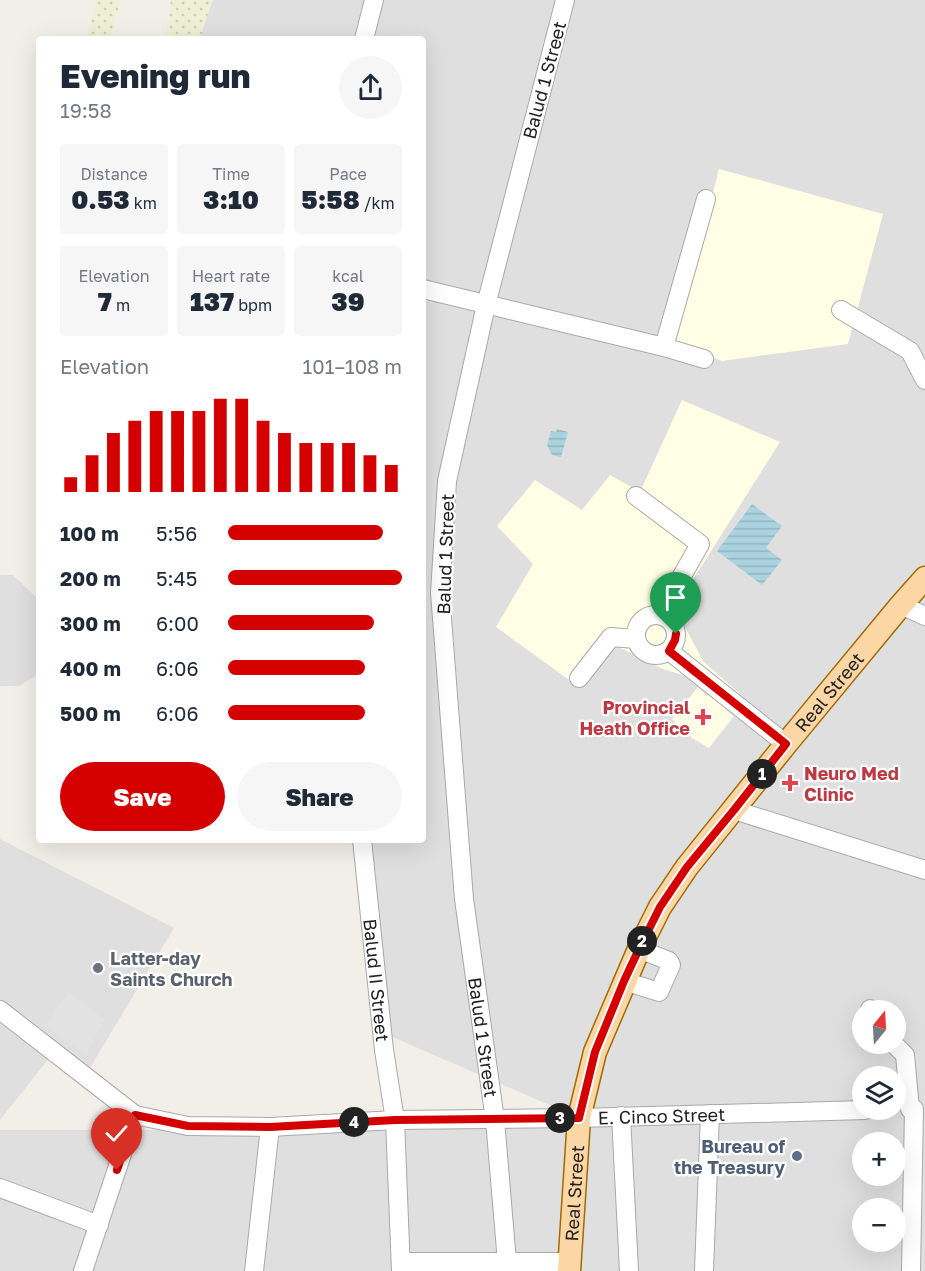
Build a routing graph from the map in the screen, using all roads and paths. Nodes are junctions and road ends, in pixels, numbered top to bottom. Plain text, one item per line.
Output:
1 (374, 0) edge
2 (565, 0) edge
3 (365, 36) edge
4 (706, 199) dead end
5 (426, 290) edge
6 (486, 305) junction
7 (841, 309) dead end
8 (664, 347) junction
9 (704, 359) dead end
10 (925, 380) edge
11 (636, 496) dead end
12 (925, 578) edge
13 (901, 605) junction
14 (662, 616) junction
15 (925, 616) edge
16 (636, 639) junction
17 (669, 651) junction
18 (579, 678) dead end
19 (786, 744) junction
20 (734, 810) junction
21 (362, 843) edge
22 (925, 870) edge
23 (639, 949) junction
24 (624, 981) junction
25 (0, 1010) edge
26 (904, 1054) edge
27 (911, 1109) edge
28 (852, 1110) edge
29 (710, 1114) junction
30 (135, 1115) junction
31 (621, 1116) junction
32 (579, 1118) junction
33 (395, 1120) junction
34 (495, 1120) junction
35 (270, 1127) junction
36 (0, 1188) edge
37 (99, 1225) junction
38 (507, 1266) edge
39 (401, 1267) edge
40 (569, 1267) edge
41 (83, 1271) edge
42 (254, 1271) edge
43 (629, 1271) edge
44 (704, 1271) edge
45 (911, 1271) edge

1 - 3 street
2 - 6 street, Balud 1 Street
4 - 8 street
5 - 6 street
6 - 8 street
6 - 34 street, Balud 1 Street
7 - 10 street
8 - 9 street
11 - 14 street
12 - 13 main road, Real Street
13 - 15 street
13 - 19 main road, Real Street
14 - 16 street
14 - 17 street
16 - 17 street
16 - 18 street
17 - 19 street
19 - 20 main road, Real Street
20 - 22 street
20 - 23 main road, Real Street
21 - 33 street, Balud II Street
23 - 24 main road, Real Street
23 - 24 street
24 - 32 main road, Real Street
25 - 30 street
26 - 27 street
27 - 45 street
28 - 29 street, E. Cinco Street
29 - 31 street, E. Cinco Street
29 - 44 street
30 - 35 street, E. Cinco Street
30 - 37 street
31 - 32 street, E. Cinco Street
31 - 43 street
32 - 34 street, E. Cinco Street
32 - 40 main road, Real Street
33 - 34 street, E. Cinco Street
33 - 35 street, E. Cinco Street
33 - 39 street, Balud II Street
34 - 38 street, Balud 1 Street
35 - 42 street
36 - 37 street
37 - 41 street
38 - 39 street
38 - 40 street

